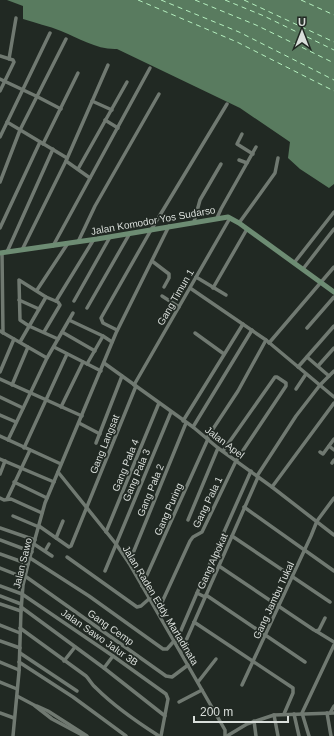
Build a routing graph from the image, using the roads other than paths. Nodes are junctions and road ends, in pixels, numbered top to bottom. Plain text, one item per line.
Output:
1 (16, 18) dead end
2 (50, 33) dead end
3 (66, 39) dead end
4 (0, 56) edge
5 (9, 59) junction
6 (108, 65) dead end
7 (150, 68) dead end
8 (78, 73) dead end
9 (0, 79) edge
10 (5, 81) junction
11 (127, 82) dead end
12 (22, 90) junction
13 (0, 92) edge
14 (160, 94) dead end
15 (36, 96) junction
16 (92, 100) junction
17 (227, 104) dead end
18 (61, 109) junction
19 (112, 110) junction
20 (105, 120) junction
21 (6, 122) junction
22 (118, 128) junction
23 (20, 130) junction
24 (242, 134) dead end
25 (0, 137) edge
26 (42, 143) junction
27 (256, 147) dead end
28 (53, 149) junction
29 (253, 154) junction
30 (278, 158) dead end
31 (66, 160) junction
32 (240, 160) dead end
33 (247, 163) junction
34 (221, 164) dead end
35 (78, 169) junction
36 (90, 178) junction
37 (0, 182) edge
38 (334, 212) edge
39 (230, 217) junction
40 (217, 218) junction
41 (194, 222) junction
42 (239, 223) junction
43 (170, 226) junction
44 (0, 228) edge
45 (247, 229) junction
46 (334, 229) edge
47 (152, 230) junction
48 (130, 233) junction
49 (110, 237) junction
50 (94, 239) junction
51 (78, 242) junction
52 (68, 243) junction
53 (53, 246) junction
54 (22, 250) junction
55 (3, 252) edge
56 (152, 261) junction
57 (294, 263) junction
58 (334, 267) edge
59 (302, 269) junction
60 (196, 277) junction
61 (321, 282) junction
62 (164, 288) dead end
63 (190, 288) junction
64 (213, 288) junction
65 (37, 290) junction
66 (334, 292) edge
67 (46, 296) junction
68 (162, 296) dead end
69 (226, 296) dead end
70 (334, 297) edge
71 (19, 300) junction
72 (56, 301) junction
73 (74, 301) dead end
74 (179, 307) junction
75 (87, 308) dead end
76 (39, 309) junction
77 (73, 312) dead end
78 (69, 320) junction
79 (243, 324) junction
80 (29, 326) junction
81 (334, 326) edge
82 (307, 328) dead end
83 (117, 330) junction
84 (252, 330) junction
85 (2, 332) edge
86 (44, 332) junction
87 (62, 332) junction
88 (195, 333) dead end
89 (103, 336) junction
90 (14, 339) junction
91 (58, 339) junction
92 (267, 341) junction
93 (20, 342) junction
94 (112, 342) junction
95 (28, 347) junction
96 (54, 347) junction
97 (334, 348) edge
98 (95, 350) junction
99 (67, 354) junction
100 (224, 354) junction
101 (0, 356) edge
102 (307, 357) junction
103 (6, 358) junction
104 (47, 358) junction
105 (105, 361) junction
106 (85, 363) junction
107 (318, 366) junction
108 (298, 367) junction
109 (334, 370) edge
110 (101, 371) junction
111 (0, 372) edge
112 (306, 374) junction
113 (122, 376) junction
114 (329, 376) junction
115 (0, 380) edge
116 (12, 385) junction
117 (135, 385) junction
118 (320, 385) junction
119 (296, 389) dead end
120 (30, 393) junction
121 (0, 397) edge
122 (334, 397) edge
123 (46, 400) junction
124 (159, 403) junction
125 (334, 403) edge
126 (61, 407) junction
127 (23, 408) junction
128 (171, 412) junction
129 (0, 414) edge
130 (82, 416) junction
131 (16, 422) junction
132 (184, 422) junction
133 (79, 424) junction
134 (193, 427) junction
135 (100, 434) junction
136 (0, 436) edge
137 (207, 439) junction
138 (334, 439) edge
139 (8, 440) junction
140 (96, 443) dead end
141 (329, 446) junction
142 (24, 448) junction
143 (218, 448) junction
144 (30, 450) junction
145 (334, 450) edge
146 (222, 451) junction
147 (320, 452) dead end
148 (0, 459) edge
149 (6, 461) junction
150 (236, 461) junction
151 (61, 464) junction
152 (21, 468) junction
153 (251, 471) junction
154 (58, 472) junction
155 (0, 474) edge
156 (257, 476) junction
157 (14, 482) junction
158 (54, 482) junction
159 (272, 487) junction
160 (0, 498) edge
161 (47, 498) junction
162 (334, 498) edge
163 (7, 499) junction
164 (244, 507) junction
165 (87, 508) junction
166 (42, 513) junction
167 (13, 516) dead end
168 (188, 520) dead end
169 (63, 521) dead end
170 (317, 522) junction
171 (39, 526) junction
172 (0, 528) edge
173 (106, 532) junction
174 (334, 535) edge
175 (232, 536) junction
176 (56, 538) junction
177 (0, 540) edge
178 (34, 542) junction
179 (49, 544) dead end
180 (116, 544) junction
181 (305, 550) junction
182 (44, 551) junction
183 (32, 552) junction
184 (0, 554) edge
185 (52, 556) dead end
186 (67, 557) dead end
187 (30, 558) junction
188 (129, 563) junction
189 (28, 564) junction
190 (219, 566) junction
191 (0, 568) edge
192 (105, 571) dead end
193 (334, 571) edge
194 (293, 576) junction
195 (25, 577) junction
196 (0, 586) edge
197 (142, 586) junction
198 (197, 593) junction
199 (22, 594) junction
200 (0, 596) edge
201 (205, 596) junction
202 (150, 598) junction
203 (330, 602) dead end
204 (0, 604) edge
205 (279, 606) junction
206 (21, 607) junction
207 (158, 611) junction
208 (325, 618) dead end
209 (194, 622) junction
210 (0, 625) edge
211 (20, 628) junction
212 (316, 631) junction
213 (20, 632) junction
214 (266, 635) junction
215 (0, 641) edge
216 (175, 641) junction
217 (334, 644) edge
218 (75, 647) junction
219 (20, 650) junction
220 (181, 652) junction
221 (114, 656) junction
222 (216, 659) dead end
223 (64, 661) junction
224 (0, 662) edge
225 (19, 662) junction
226 (253, 662) junction
227 (305, 662) dead end
228 (188, 665) junction
229 (104, 668) junction
230 (19, 670) junction
231 (0, 682) edge
232 (198, 682) junction
233 (242, 685) dead end
234 (18, 689) junction
235 (202, 690) junction
236 (77, 691) dead end
237 (17, 696) junction
238 (179, 702) dead end
239 (34, 705) junction
240 (334, 706) edge
241 (0, 713) edge
242 (52, 713) junction
243 (302, 713) junction
244 (330, 713) edge
245 (284, 714) junction
246 (294, 714) junction
247 (274, 715) junction
248 (165, 716) junction
249 (14, 718) junction
250 (49, 718) junction
251 (254, 721) junction
252 (229, 735) edge
253 (13, 736) edge
254 (86, 736) edge
255 (126, 736) edge
256 (160, 736) edge
257 (256, 736) edge
258 (278, 736) edge
259 (299, 736) edge
260 (308, 736) edge
261 (331, 736) edge

1 - 5 street
2 - 12 street
3 - 15 street
4 - 5 street
5 - 10 street
6 - 16 street
7 - 22 street
8 - 18 street
9 - 10 street
10 - 12 street
10 - 13 street
11 - 19 street
12 - 15 street
12 - 21 street
14 - 51 street
15 - 18 street
15 - 23 street
16 - 19 street
16 - 31 street
17 - 47 street
18 - 26 street
19 - 20 street
20 - 22 street
20 - 35 street
21 - 23 street
21 - 25 street
22 - 36 street
23 - 26 street
23 - 37 street
24 - 29 street
26 - 28 street
26 - 44 street
27 - 29 street
28 - 31 street
28 - 55 street
29 - 33 street
30 - 42 street
31 - 35 street
31 - 54 street
32 - 33 street
33 - 40 street
34 - 41 street
35 - 36 street
36 - 53 street
38 - 57 street
39 - 40 street, Jalan Komodor Yos Sudarso
39 - 42 street, Jalan Komodor Yos Sudarso
39 - 60 street, Gang Timun 1
40 - 41 street, Jalan Komodor Yos Sudarso
41 - 43 street, Jalan Komodor Yos Sudarso
42 - 45 street, Jalan Komodor Yos Sudarso
43 - 47 street, Jalan Komodor Yos Sudarso
43 - 56 street
45 - 57 street, Jalan Komodor Yos Sudarso
45 - 64 street
46 - 59 street
47 - 48 street, Jalan Komodor Yos Sudarso
47 - 83 street
48 - 49 street, Jalan Komodor Yos Sudarso
48 - 75 street
49 - 50 street, Jalan Komodor Yos Sudarso
49 - 73 street
50 - 51 street, Jalan Komodor Yos Sudarso
50 - 72 street
51 - 52 street, Jalan Komodor Yos Sudarso
52 - 53 street, Jalan Komodor Yos Sudarso
52 - 65 street
53 - 54 street, Jalan Komodor Yos Sudarso
54 - 55 street, Jalan Komodor Yos Sudarso
55 - 85 street
56 - 62 street
56 - 83 street
57 - 59 street, Jalan Komodor Yos Sudarso
58 - 61 street, Gang Puring
59 - 61 street, Jalan Komodor Yos Sudarso
60 - 63 street, Gang Timun 1
60 - 64 street
61 - 66 street, Jalan Komodor Yos Sudarso
61 - 92 street, Gang Puring
63 - 74 street, Gang Timun 1
63 - 79 street
64 - 69 street
65 - 67 street
65 - 71 street
67 - 72 street
67 - 76 street
68 - 74 street
70 - 82 street
71 - 76 street
71 - 80 street
72 - 86 street
74 - 117 street, Gang Timun 1
76 - 80 street
77 - 78 street
78 - 87 street
78 - 89 street
79 - 84 street
79 - 100 street, Gang Pala 2
80 - 86 street
80 - 93 street
81 - 102 street
83 - 94 street
84 - 92 street
84 - 134 street
85 - 90 street
86 - 91 street
87 - 91 street
87 - 98 street
88 - 100 street
89 - 94 street
89 - 98 street
90 - 93 street
90 - 103 street
91 - 96 street
92 - 108 street
92 - 137 street, Gang Puring
93 - 95 street
94 - 105 street
95 - 104 street
95 - 116 street
96 - 99 street
96 - 104 street
97 - 107 street
98 - 106 street
99 - 106 street
99 - 123 street
100 - 132 street, Gang Pala 2
101 - 103 street
102 - 107 street
102 - 108 street
103 - 111 street
104 - 120 street
105 - 110 street
105 - 113 street, Jalan Apel
106 - 110 street
106 - 126 street
107 - 114 street
108 - 112 street
109 - 114 street, Gang Alpokat
110 - 130 street
112 - 118 street
112 - 119 street
113 - 117 street, Jalan Apel
113 - 135 street
114 - 118 street, Gang Alpokat
115 - 116 street
116 - 120 street
117 - 124 street, Jalan Apel
117 - 165 street, Gang Langsat
118 - 122 street
118 - 156 street, Gang Alpokat
120 - 123 street
120 - 127 street
121 - 127 street
123 - 126 street
123 - 142 street
124 - 128 street, Jalan Apel
124 - 173 street, Gang Pala 4
125 - 159 street
126 - 130 street
127 - 131 street
128 - 132 street, Jalan Apel
128 - 180 street, Gang Pala 3
129 - 131 street
130 - 133 street
131 - 139 street
132 - 134 street, Jalan Apel
132 - 188 street, Gang Pala 2
133 - 135 street
133 - 151 street
134 - 137 street, Jalan Apel
135 - 140 street
136 - 139 street
137 - 143 street, Jalan Apel
137 - 197 street, Gang Puring
138 - 141 street
139 - 142 street
141 - 145 street
141 - 147 street
142 - 144 street
143 - 146 street, Jalan Apel
143 - 168 street
144 - 151 street
144 - 152 street
146 - 150 street, Jalan Apel
146 - 150 street, Gang Pala 1
148 - 149 street
149 - 152 street
149 - 155 street
150 - 153 street, Jalan Apel
150 - 207 street, Gang Pala 1
151 - 154 street
152 - 157 street
152 - 158 street
153 - 156 street, Jalan Apel
153 - 198 street
154 - 158 street, Jalan Sawo
154 - 165 street, Jalan Raden Eddy Martadinata
156 - 159 street, Jalan Apel
156 - 164 street, Gang Alpokat
157 - 161 street
157 - 163 street
158 - 161 street, Jalan Sawo
159 - 170 street, Jalan Apel
160 - 163 street
161 - 166 street, Jalan Sawo
162 - 170 street, Gang Jambu Tukal
163 - 166 street
164 - 175 street, Gang Alpokat
164 - 181 street
165 - 173 street, Jalan Raden Eddy Martadinata
165 - 176 street, Gang Langsat
166 - 171 street, Jalan Sawo
167 - 171 street
169 - 176 street
170 - 174 street, Jalan Apel
170 - 181 street, Gang Jambu Tukal
171 - 176 street
171 - 178 street, Jalan Sawo
172 - 178 street
173 - 180 street, Jalan Raden Eddy Martadinata
175 - 190 street, Gang Alpokat
175 - 194 street
177 - 183 street
178 - 182 street
178 - 183 street, Jalan Sawo
179 - 182 street
180 - 188 street, Jalan Raden Eddy Martadinata
180 - 192 street, Gang Pala 3
181 - 193 street
181 - 194 street, Gang Jambu Tukal
182 - 185 street
183 - 187 street, Jalan Sawo
184 - 189 street
186 - 202 street
187 - 189 street, Jalan Sawo
187 - 216 street
188 - 197 street, Jalan Raden Eddy Martadinata
189 - 195 street, Jalan Sawo
190 - 201 street, Gang Alpokat
190 - 205 street
191 - 195 street, Gang Cemp
194 - 203 street
194 - 205 street, Gang Jambu Tukal
195 - 199 street, Jalan Sawo
195 - 228 street, Gang Cemp
196 - 199 street, Jalan Sawo Jalur 3B
197 - 202 street, Jalan Raden Eddy Martadinata
198 - 201 street
198 - 216 street
199 - 206 street, Jalan Sawo
199 - 221 street, Jalan Sawo Jalur 3B
200 - 206 street
201 - 209 street, Gang Alpokat
201 - 214 street
202 - 207 street, Jalan Raden Eddy Martadinata
204 - 206 street
205 - 212 street
205 - 214 street, Gang Jambu Tukal
206 - 211 street, Jalan Sawo
206 - 218 street
207 - 216 street, Jalan Raden Eddy Martadinata
208 - 212 street
209 - 220 street, Gang Alpokat
209 - 226 street
210 - 213 street
211 - 213 street, Jalan Sawo
211 - 223 street
212 - 217 street
213 - 219 street, Jalan Sawo
214 - 226 street, Gang Jambu Tukal
214 - 227 street
215 - 219 street
216 - 220 street, Jalan Raden Eddy Martadinata
217 - 243 street
218 - 223 street
218 - 229 street
219 - 225 street, Jalan Sawo
219 - 236 street
220 - 228 street, Jalan Raden Eddy Martadinata
221 - 229 street
221 - 248 street, Jalan Sawo Jalur 3B
222 - 232 street
223 - 256 street
224 - 230 street
225 - 230 street, Jalan Sawo
225 - 255 street
226 - 233 street, Gang Jambu Tukal
226 - 245 street
228 - 232 street, Jalan Raden Eddy Martadinata
229 - 248 street
230 - 234 street, Jalan Sawo
231 - 234 street
232 - 235 street, Jalan Raden Eddy Martadinata
234 - 237 street, Jalan Sawo
235 - 238 street
235 - 252 street, Jalan Raden Eddy Martadinata
237 - 239 street
237 - 249 street, Jalan Sawo
239 - 242 street
239 - 250 street
240 - 244 street
241 - 249 street
242 - 250 street
242 - 254 street
243 - 244 street
243 - 246 street
243 - 260 street
244 - 261 street
245 - 246 street
245 - 247 street
246 - 259 street
247 - 251 street
247 - 258 street
248 - 256 street
249 - 253 street, Jalan Sawo
250 - 254 street
251 - 252 street
251 - 257 street

